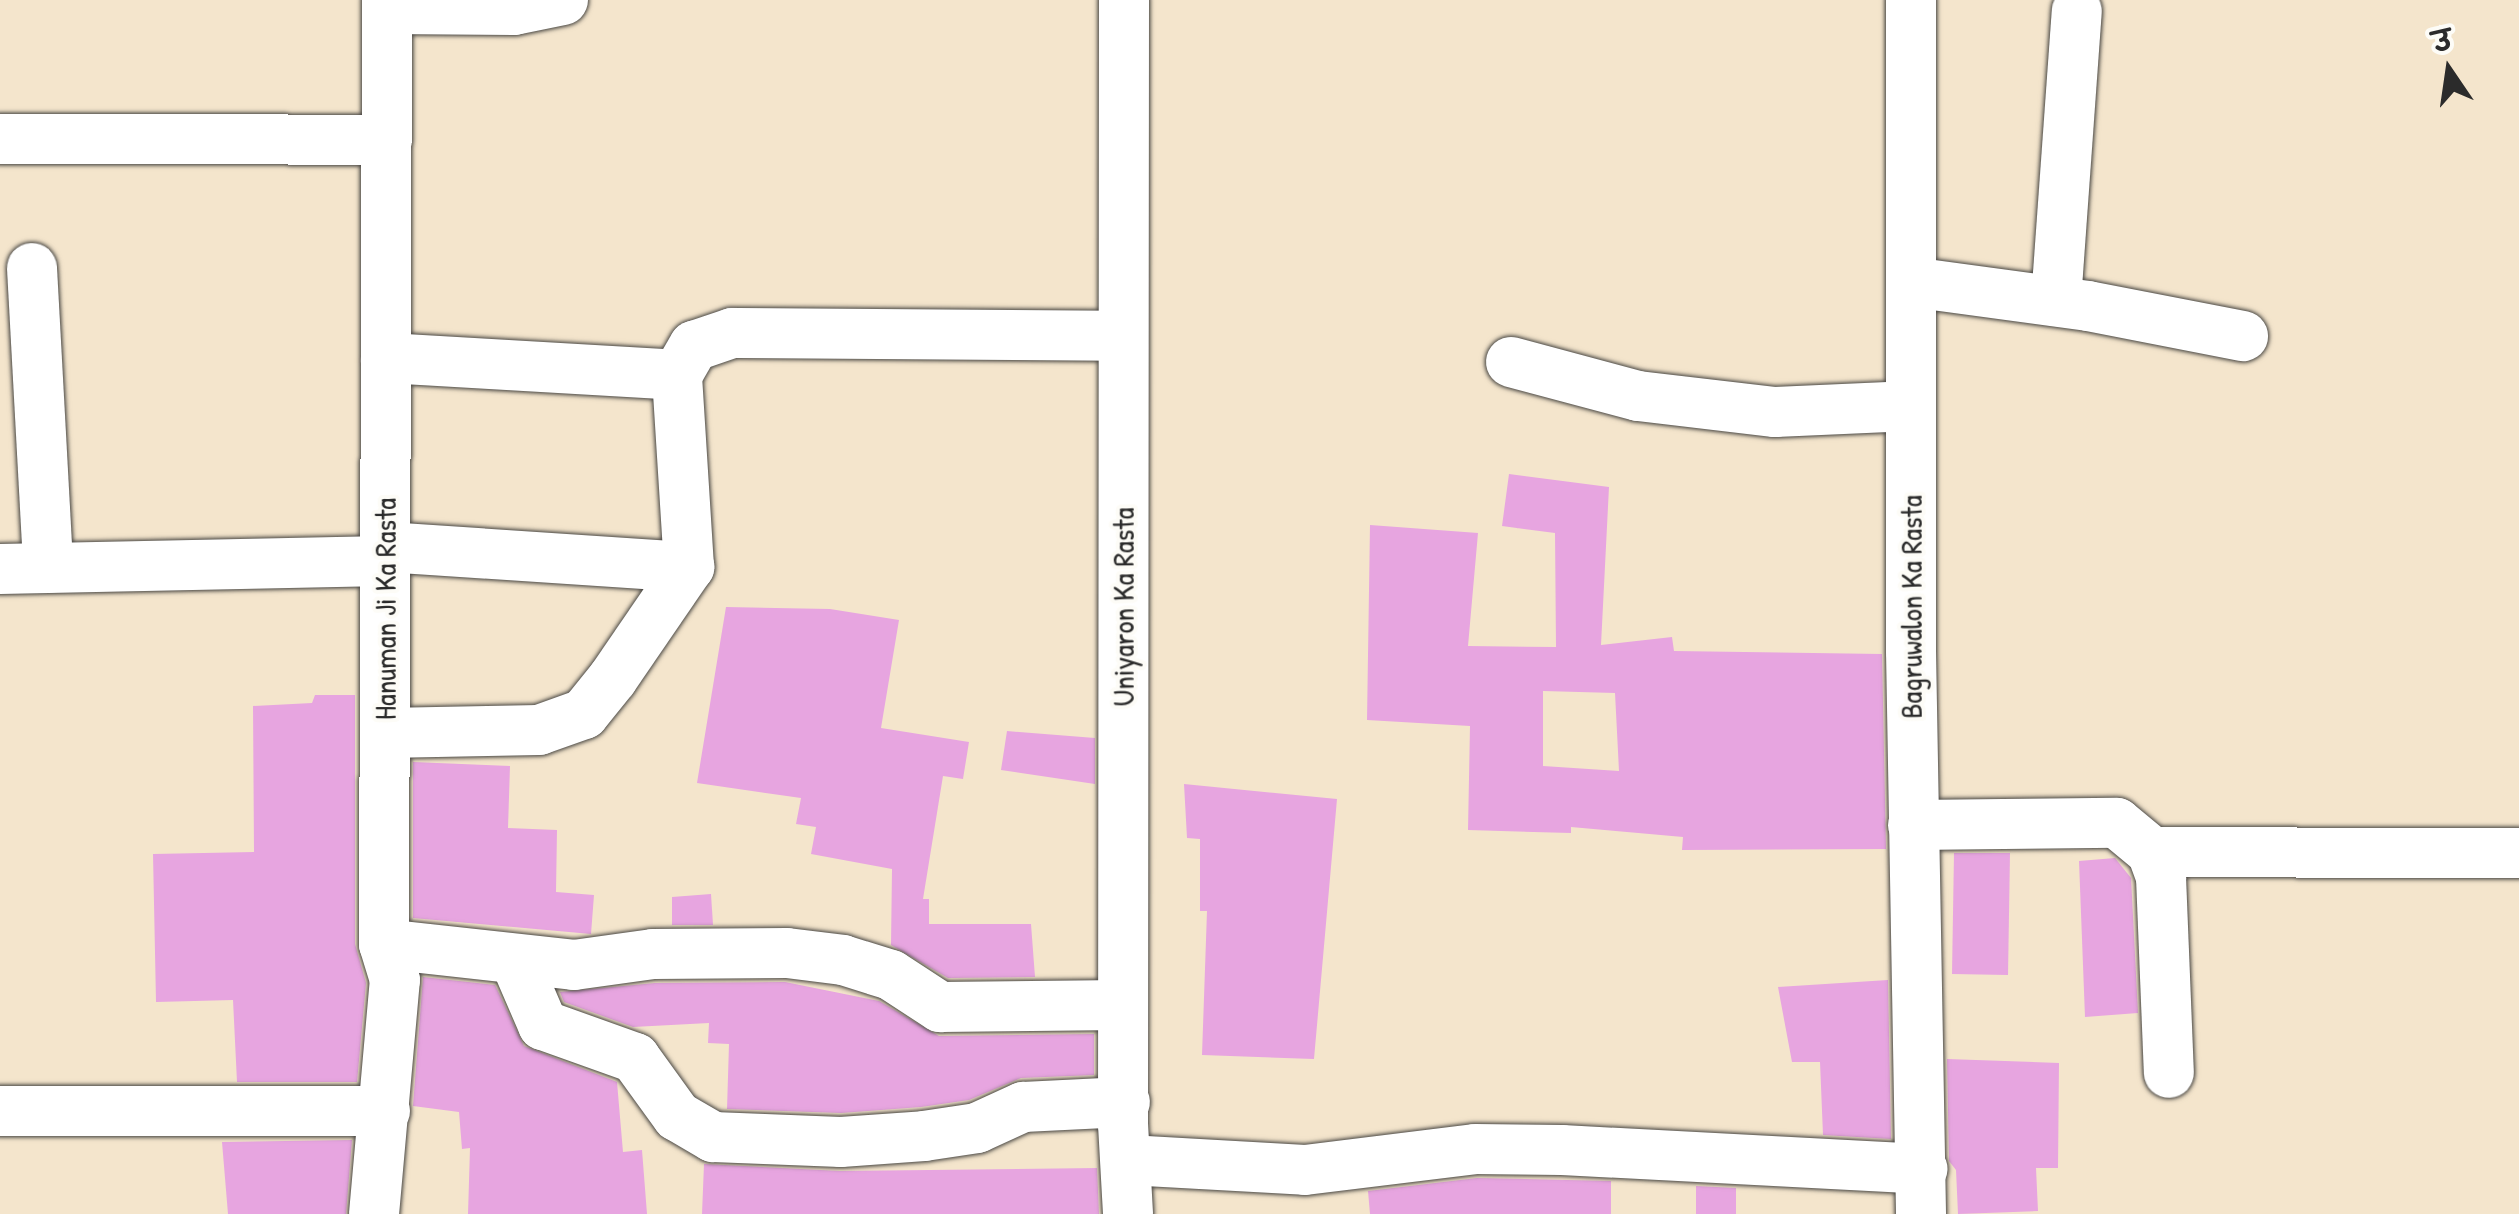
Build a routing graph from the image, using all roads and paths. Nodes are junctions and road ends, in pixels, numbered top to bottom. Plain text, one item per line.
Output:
1 (563, 0) edge
2 (1124, 0) edge
3 (1911, 0) edge
4 (387, 4) edge
5 (2077, 11) dead end
6 (0, 138) edge
7 (387, 140) junction
8 (32, 268) dead end
9 (1911, 282) junction
10 (2056, 301) junction
11 (1124, 336) junction
12 (2243, 336) dead end
13 (386, 358) junction
14 (1511, 362) dead end
15 (676, 375) junction
16 (1911, 406) junction
17 (386, 554) junction
18 (688, 567) junction
19 (24, 569) edge
20 (385, 733) junction
21 (1913, 825) junction
22 (2152, 852) junction
23 (2519, 853) edge
24 (384, 944) junction
25 (514, 960) junction
26 (1122, 1005) junction
27 (2169, 1073) dead end
28 (1125, 1102) junction
29 (0, 1111) edge
30 (386, 1111) junction
31 (1128, 1160) junction
32 (1921, 1192) edge
33 (374, 1214) edge
34 (1128, 1214) edge

1 - 4 street
2 - 11 street, Uniyaron Ka Rasta
3 - 9 street, Bagruwalon Ka Rasta
4 - 7 street, Hanuman Ji Ka Rasta
5 - 10 street
6 - 7 street
7 - 13 street, Hanuman Ji Ka Rasta
8 - 19 street
9 - 10 street
9 - 16 street, Bagruwalon Ka Rasta
10 - 12 street
11 - 15 street
11 - 26 street, Uniyaron Ka Rasta
13 - 15 street
13 - 17 street, Hanuman Ji Ka Rasta
14 - 16 street
15 - 18 street
16 - 21 street, Bagruwalon Ka Rasta
17 - 18 street
17 - 19 street
17 - 20 street, Hanuman Ji Ka Rasta
18 - 20 street
20 - 24 street, Hanuman Ji Ka Rasta
21 - 22 street
21 - 32 street, Bagruwalon Ka Rasta
22 - 23 street
22 - 27 street
24 - 25 street
24 - 30 street, Hanuman Ji Ka Rasta
25 - 26 street
25 - 28 street
26 - 28 street, Uniyaron Ka Rasta
28 - 31 street, Uniyaron Ka Rasta
29 - 30 street
30 - 33 street, Hanuman Ji Ka Rasta
31 - 32 street
31 - 34 street, Uniyaron Ka Rasta

